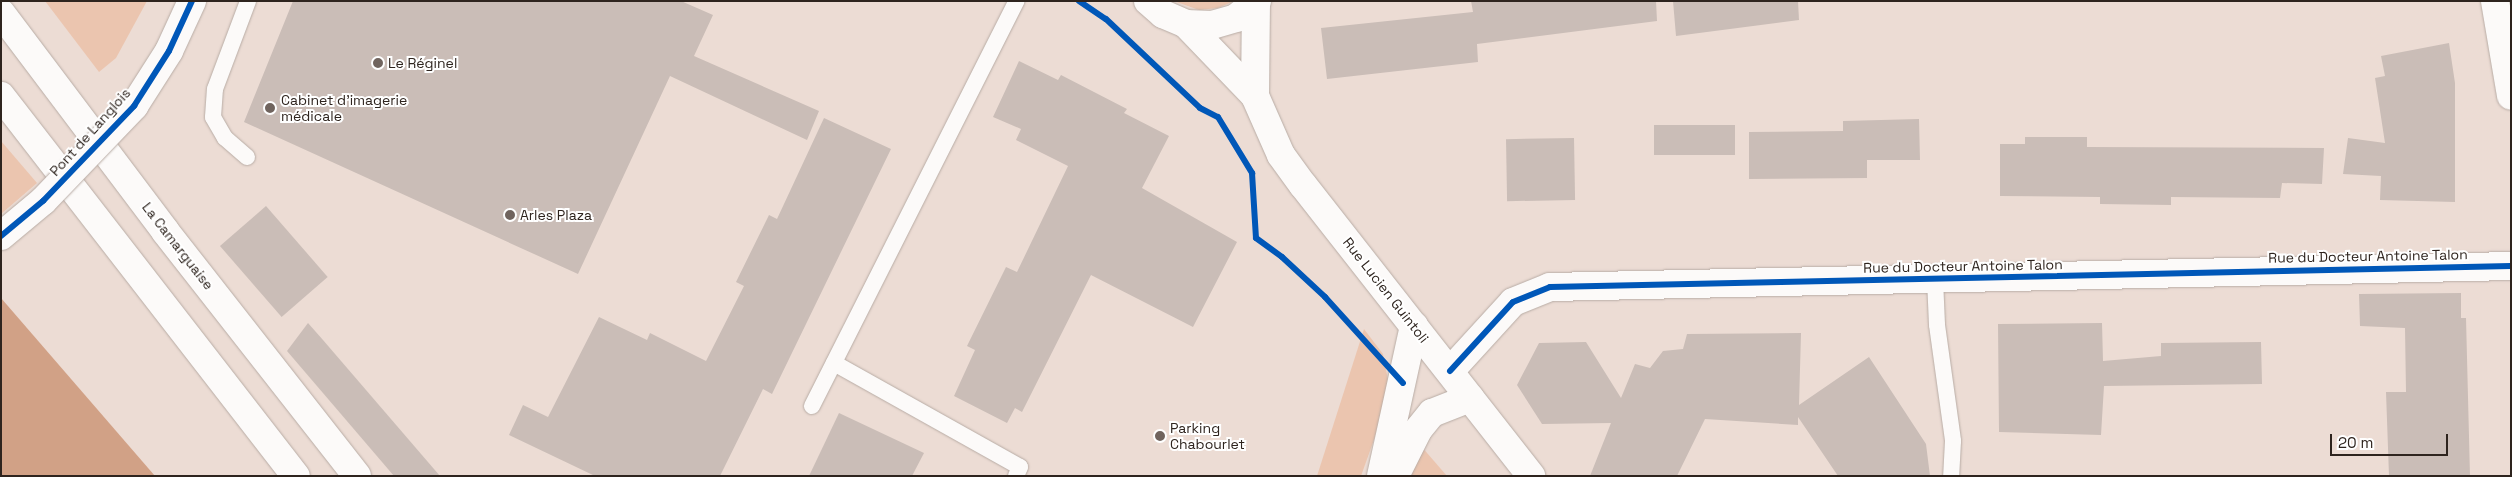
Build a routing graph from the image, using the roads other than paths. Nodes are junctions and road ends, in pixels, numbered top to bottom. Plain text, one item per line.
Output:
1 (192, 1) edge
2 (248, 1) edge
3 (1017, 1) edge
4 (1148, 1) edge
5 (2495, 1) edge
6 (1257, 2) edge
7 (1, 13) edge
8 (1186, 24) junction
9 (1, 96) edge
10 (1255, 96) junction
11 (2511, 96) edge
12 (247, 157) dead end
13 (1, 236) edge
14 (2511, 266) edge
15 (1935, 279) junction
16 (1414, 326) junction
17 (834, 363) junction
18 (1450, 371) junction
19 (1470, 398) junction
20 (812, 406) dead end
21 (296, 476) edge
22 (357, 476) edge
23 (1016, 476) edge
24 (1381, 476) edge
25 (1395, 476) edge
26 (1532, 476) edge
27 (1951, 476) edge

1 - 13 main road, Pont de Langlois, bridge
2 - 12 lane
3 - 17 lane
4 - 8 main road
5 - 11 main road
6 - 8 main road
6 - 10 main road, Rue Lucien Guintoli
7 - 22 main road, La Camarguaise
8 - 10 main road, Rue Lucien Guintoli
9 - 21 main road
10 - 16 main road, Rue Lucien Guintoli
14 - 15 main road, Rue du Docteur Antoine Talon
15 - 18 main road, Rue du Docteur Antoine Talon
15 - 27 lane
16 - 18 main road, Rue Lucien Guintoli
16 - 24 main road
17 - 20 lane
17 - 23 lane
18 - 19 main road, Rue Lucien Guintoli
19 - 25 main road
19 - 26 main road, Rue Lucien Guintoli

